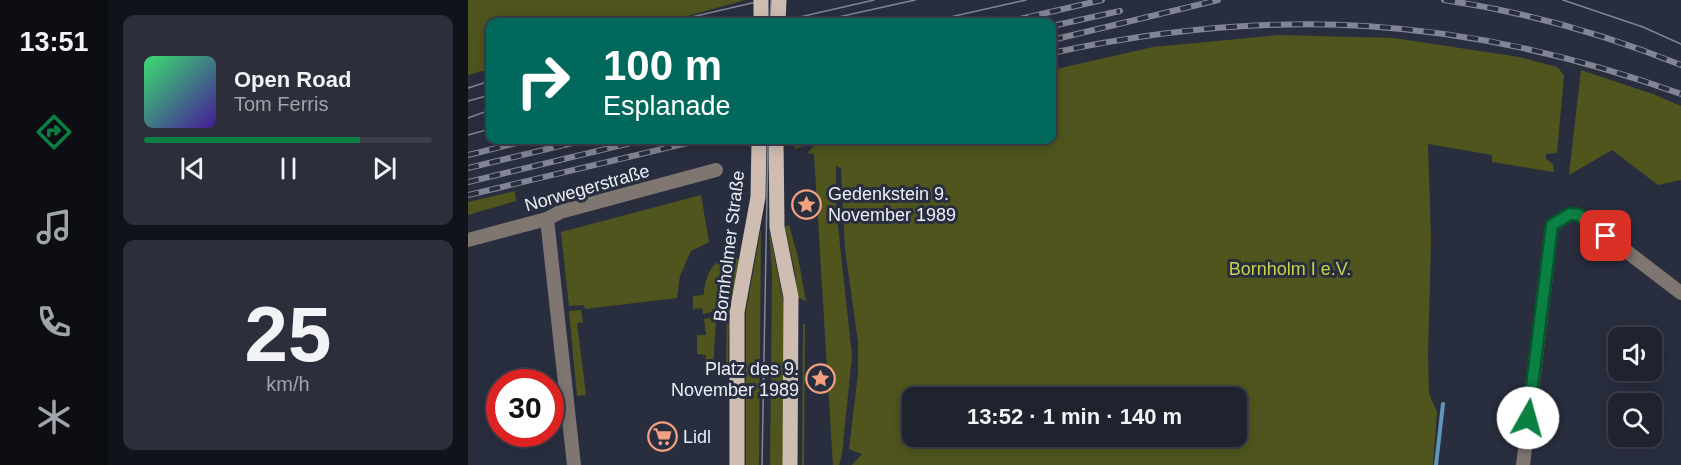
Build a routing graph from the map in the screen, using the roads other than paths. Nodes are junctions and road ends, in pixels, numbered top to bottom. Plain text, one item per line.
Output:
1 (761, 0) edge
2 (779, 0) edge
3 (760, 18) edge
4 (778, 18) edge
5 (759, 144) edge
6 (776, 144) edge
7 (716, 170) dead end
8 (547, 219) junction
9 (468, 240) edge
10 (1681, 293) edge
11 (574, 465) edge
12 (737, 465) edge
13 (790, 465) edge
14 (1523, 465) edge

1 - 3 main road, bridge
2 - 4 main road, bridge
5 - 12 main road, Bornholmer Straße
6 - 13 main road, Bornholmer Straße
7 - 8 street, Norwegerstraße
8 - 9 street, Norwegerstraße
8 - 11 street
10 - 14 street

